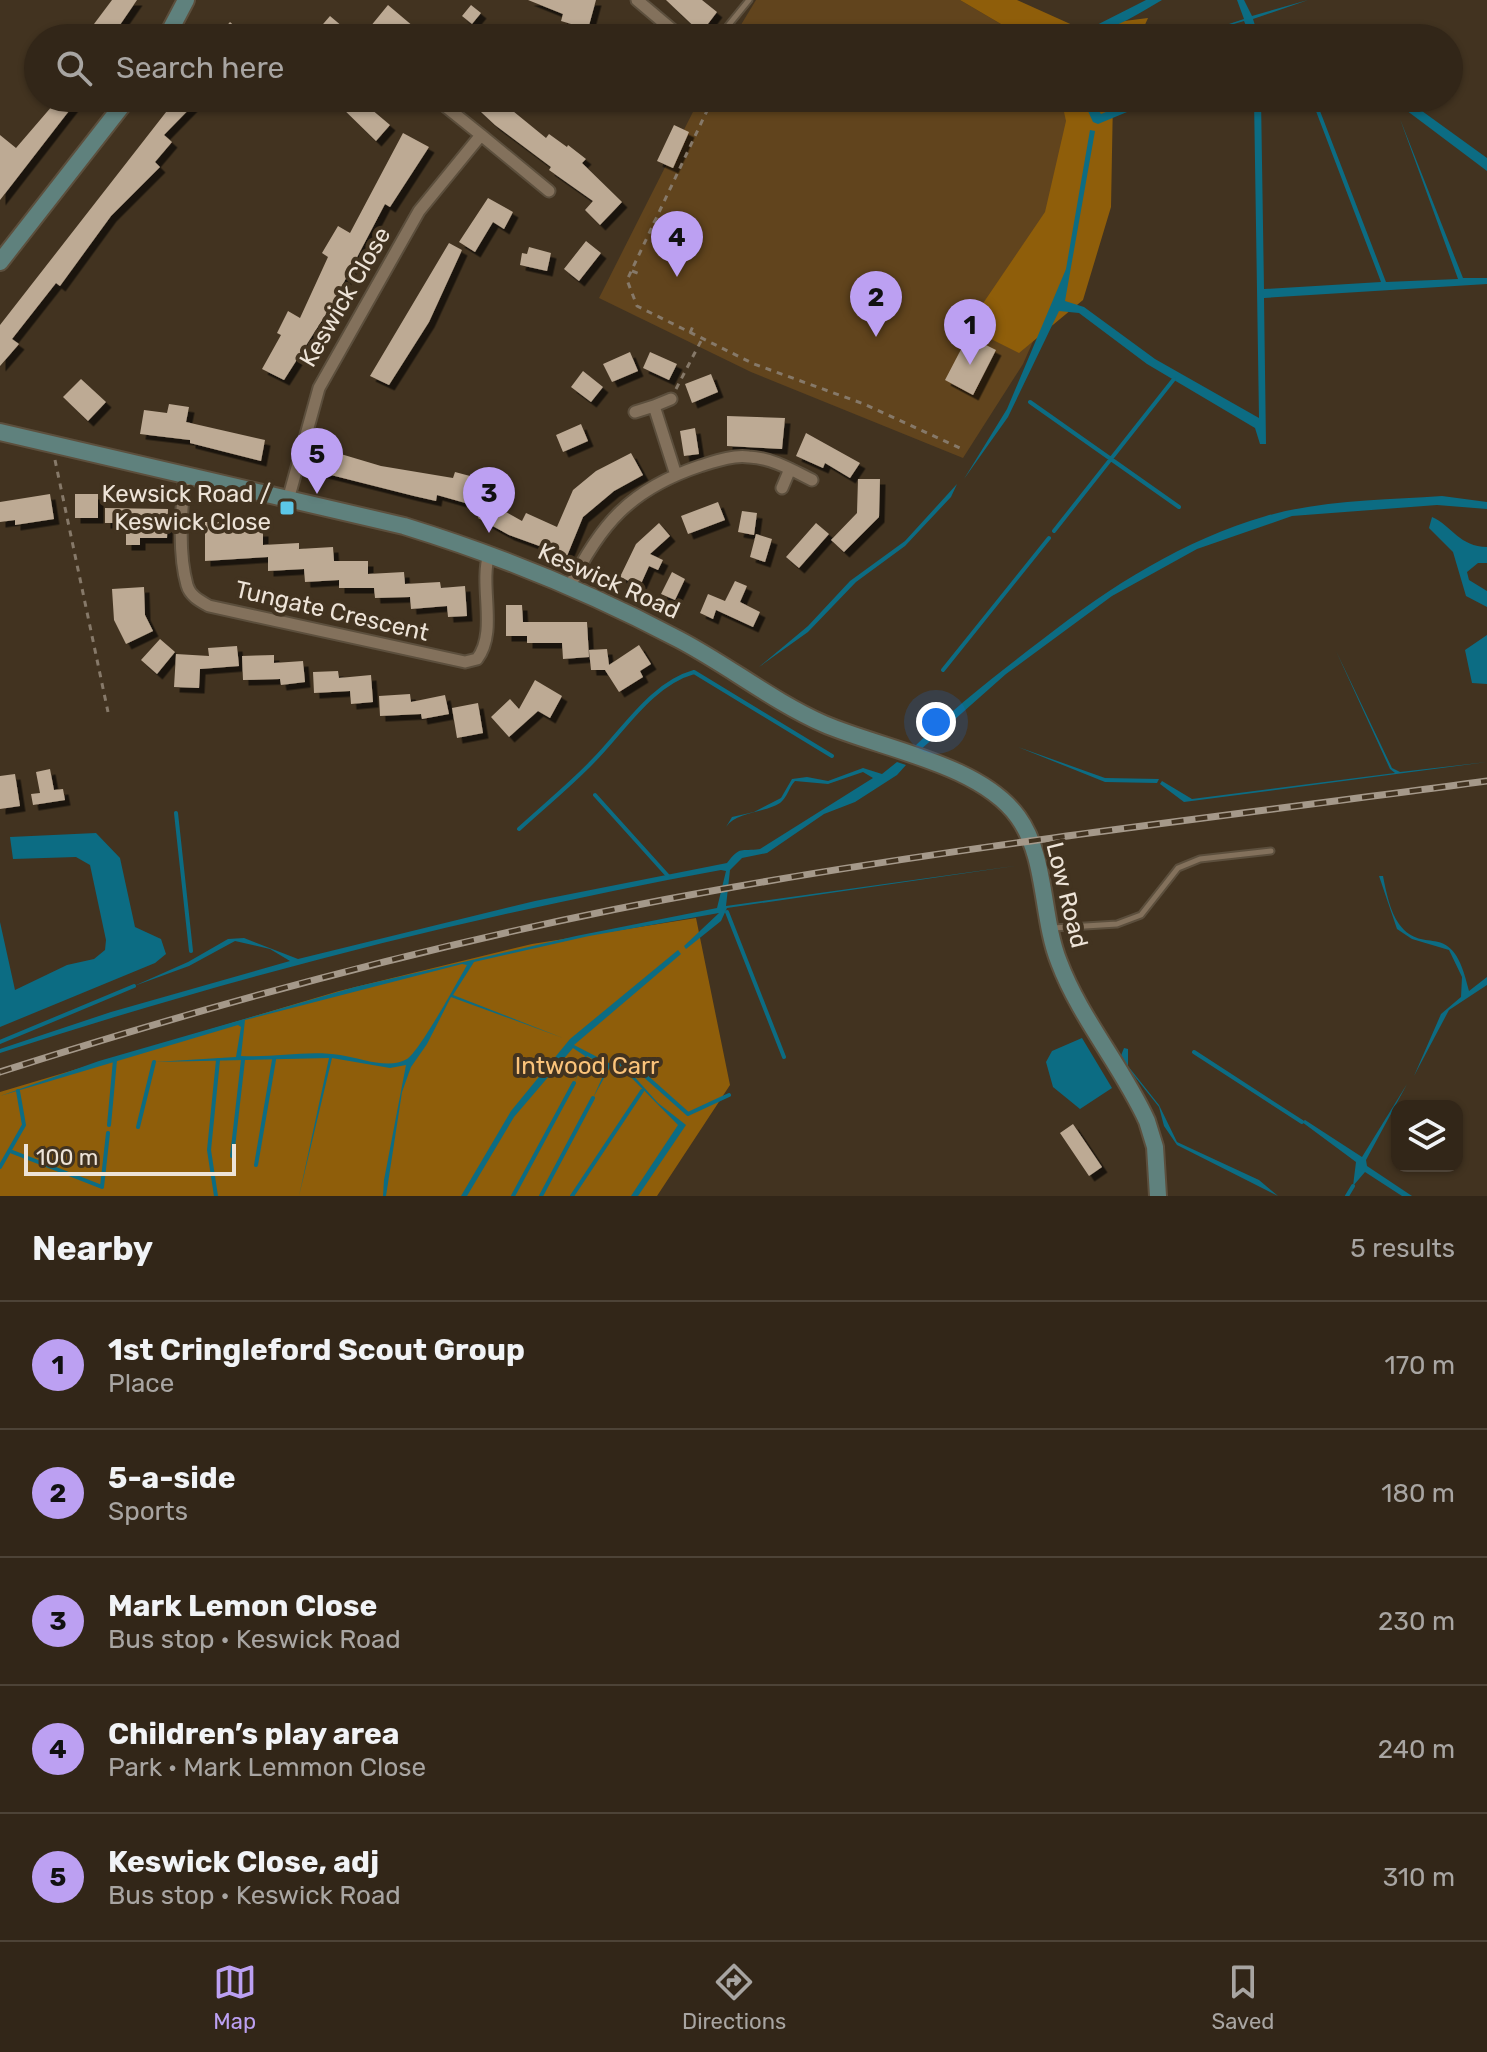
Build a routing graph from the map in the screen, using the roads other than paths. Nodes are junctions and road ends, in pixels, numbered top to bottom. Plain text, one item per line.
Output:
1 (186, 0) edge
2 (637, 0) edge
3 (749, 0) edge
4 (173, 24) edge
5 (665, 24) edge
6 (729, 24) edge
7 (117, 112) edge
8 (452, 112) edge
9 (481, 135) junction
10 (549, 191) dead end
11 (0, 262) edge
12 (671, 399) road end
13 (654, 406) junction
14 (635, 412) dead end
15 (0, 432) edge
16 (790, 469) junction
17 (676, 475) junction
18 (185, 477) junction
19 (812, 480) dead end
20 (782, 488) dead end
21 (288, 500) junction
22 (489, 554) junction
23 (569, 588) junction
24 (901, 751) joint
25 (1271, 851) dead end
26 (1048, 928) junction
27 (1158, 1196) edge

1 - 4 street
2 - 5 street
3 - 6 lane
7 - 11 street
8 - 9 street
9 - 10 street
9 - 21 street, Keswick Close
12 - 13 street
13 - 14 street
13 - 17 street
15 - 18 street, Keswick Road
16 - 17 street
16 - 19 street
16 - 20 street
17 - 23 street
18 - 21 street, Keswick Road
18 - 22 street, Tungate Crescent
21 - 22 street, Keswick Road
22 - 23 street, Keswick Road
23 - 24 street, Keswick Road
24 - 26 street, Low Road
25 - 26 lane
26 - 27 street, Low Road

